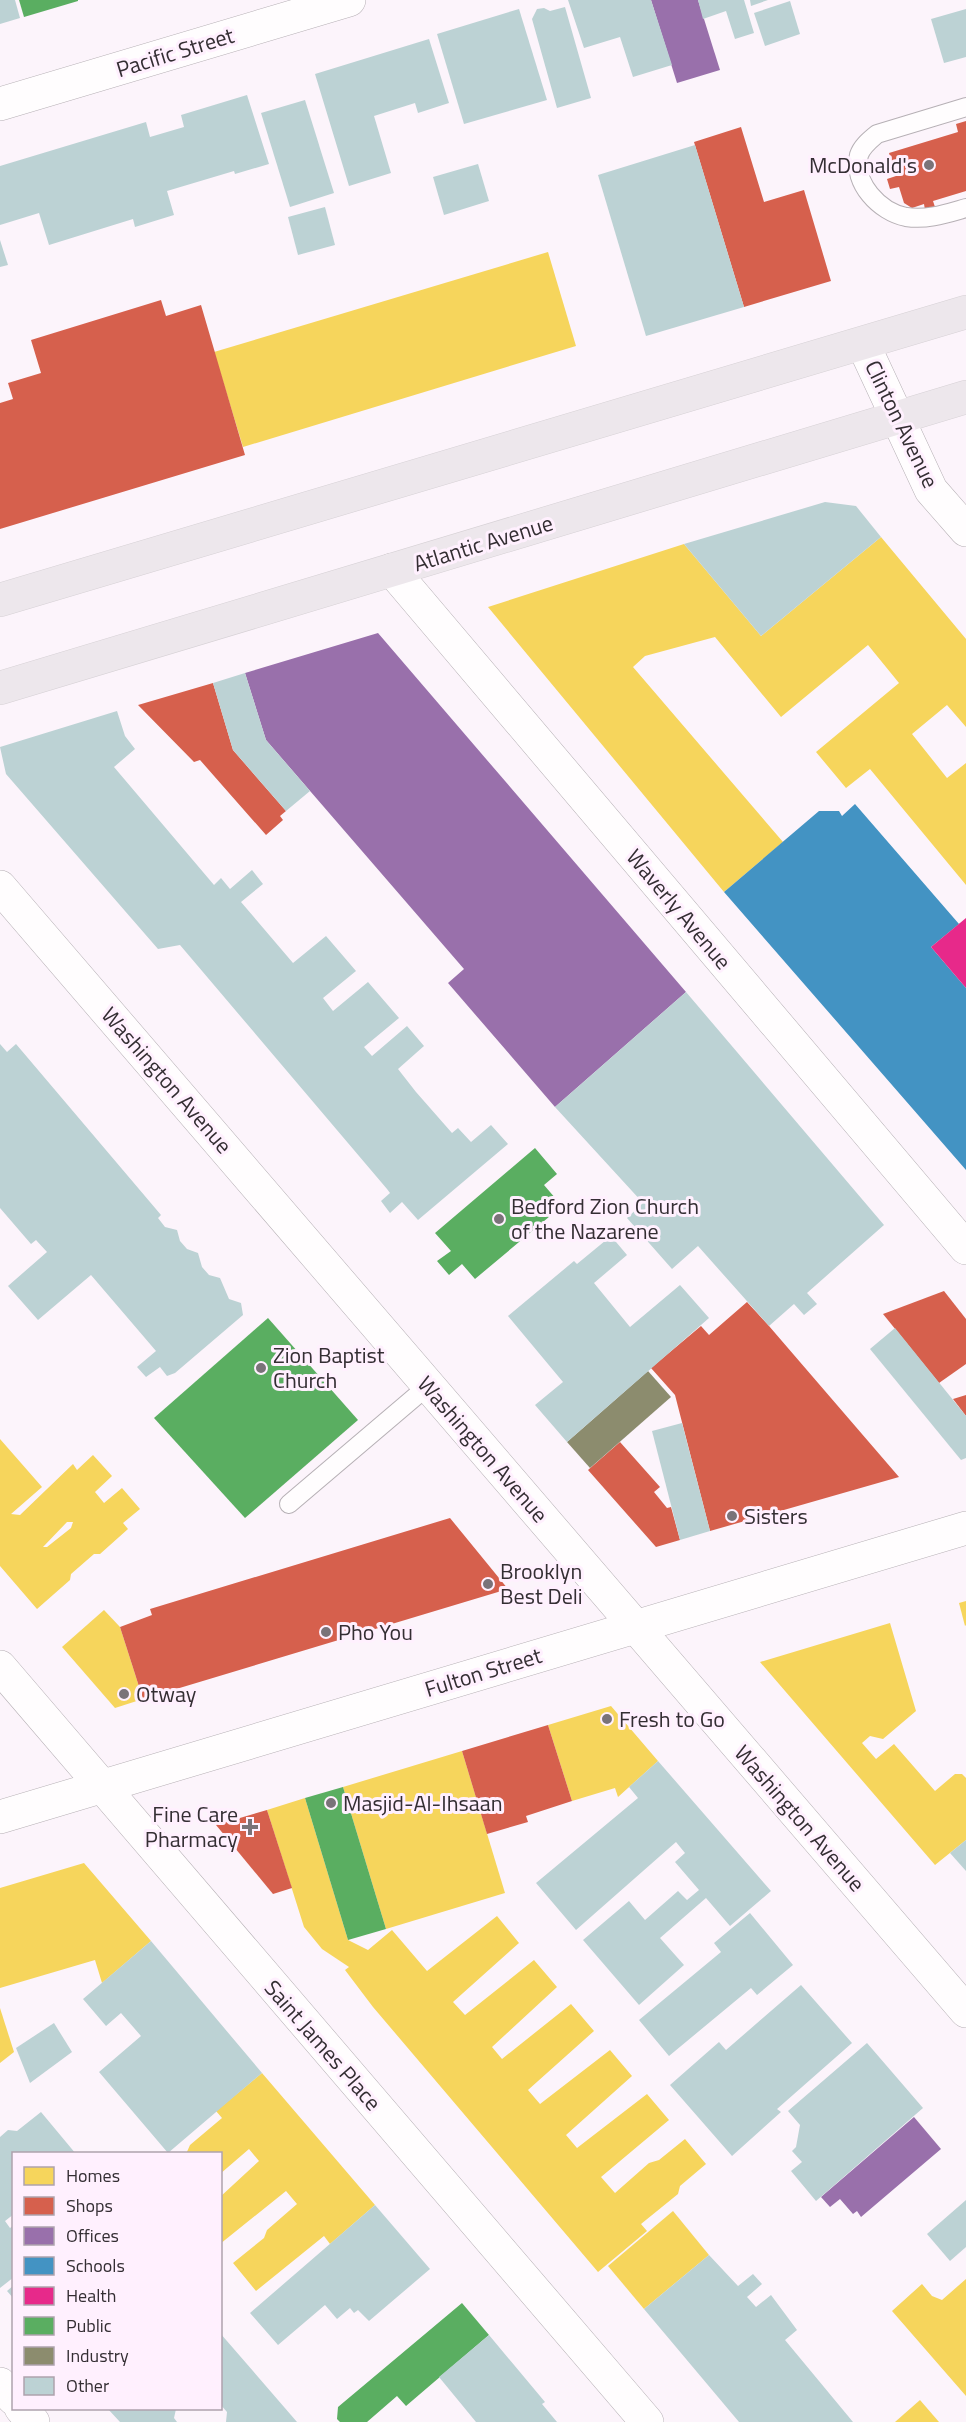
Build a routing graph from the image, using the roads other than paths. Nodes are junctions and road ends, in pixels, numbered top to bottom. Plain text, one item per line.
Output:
1 (349, 0) edge
2 (0, 104) edge
3 (966, 107) edge
4 (966, 208) edge
5 (966, 312) edge
6 (863, 344) junction
7 (966, 397) edge
8 (898, 418) junction
9 (966, 530) edge
10 (392, 570) junction
11 (0, 600) edge
12 (0, 688) edge
13 (0, 887) edge
14 (966, 1248) edge
15 (429, 1385) junction
16 (289, 1504) dead end
17 (966, 1528) edge
18 (636, 1627) junction
19 (0, 1667) edge
20 (102, 1786) junction
21 (0, 1817) edge
22 (966, 2011) edge
23 (0, 2384) edge
24 (12, 2397) edge
25 (22, 2410) edge
26 (33, 2422) edge
27 (647, 2422) edge

1 - 2 street, Pacific Street
3 - 4 lane
5 - 6 main road
6 - 8 street, Clinton Avenue
6 - 11 main road
7 - 8 main road, Atlantic Avenue
8 - 9 street, Clinton Avenue
8 - 10 main road, Atlantic Avenue
10 - 12 main road, Atlantic Avenue
10 - 14 street, Waverly Avenue
13 - 15 street, Washington Avenue
15 - 16 lane
15 - 18 street, Washington Avenue
17 - 18 street, Fulton Street
18 - 20 street, Fulton Street
18 - 22 street, Washington Avenue
19 - 20 street, Saint James Place
20 - 21 street, Fulton Street
20 - 27 street, Saint James Place
23 - 24 street
25 - 26 street

